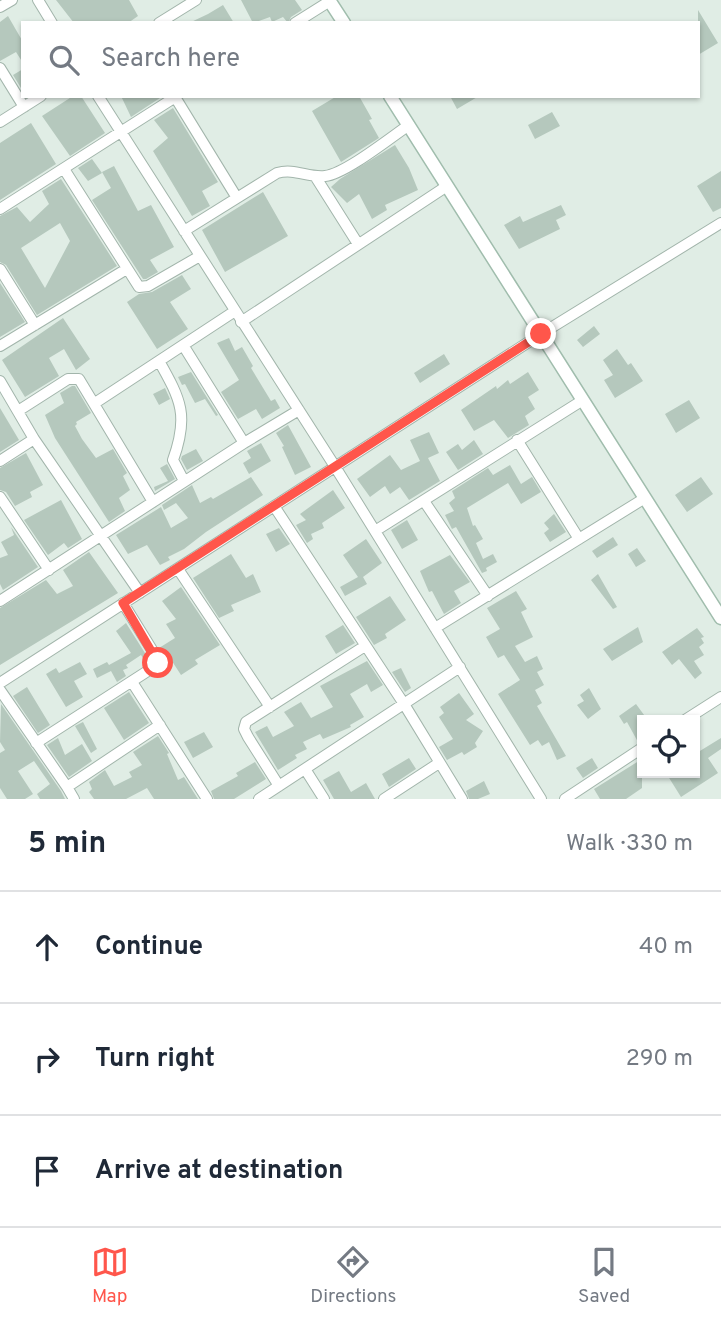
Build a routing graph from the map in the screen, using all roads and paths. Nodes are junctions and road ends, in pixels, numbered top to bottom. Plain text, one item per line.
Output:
1 (12, 0) edge
2 (196, 0) edge
3 (330, 1) edge
4 (43, 2) edge
5 (0, 8) edge
6 (51, 21) edge
7 (162, 21) edge
8 (298, 21) edge
9 (343, 21) edge
10 (0, 68) edge
11 (38, 98) edge
12 (99, 98) edge
13 (174, 98) edge
14 (177, 98) edge
15 (391, 98) edge
16 (24, 107) junction
17 (0, 122) edge
18 (409, 125) junction
19 (120, 132) junction
20 (64, 169) junction
21 (315, 176) junction
22 (447, 186) junction
23 (237, 198) junction
24 (0, 209) edge
25 (721, 223) edge
26 (184, 232) junction
27 (358, 244) junction
28 (200, 256) junction
29 (0, 269) edge
30 (125, 270) junction
31 (234, 311) junction
32 (241, 322) junction
33 (35, 325) junction
34 (541, 334) junction
35 (183, 345) junction
36 (0, 346) edge
37 (159, 361) junction
38 (1, 383) edge
39 (583, 400) junction
40 (95, 403) junction
41 (299, 410) junction
42 (18, 411) junction
43 (34, 439) junction
44 (517, 440) junction
45 (244, 443) junction
46 (0, 461) edge
47 (334, 465) junction
48 (184, 481) junction
49 (0, 497) edge
50 (645, 498) junction
51 (424, 501) junction
52 (153, 502) junction
53 (274, 506) junction
54 (375, 531) junction
55 (100, 535) junction
56 (579, 539) junction
57 (178, 569) junction
58 (49, 570) junction
59 (140, 593) junction
60 (488, 596) junction
61 (0, 601) edge
62 (123, 603) junction
63 (721, 618) edge
64 (435, 628) junction
65 (365, 646) junction
66 (460, 667) junction
67 (0, 682) edge
68 (132, 682) junction
69 (0, 690) edge
70 (721, 696) edge
71 (404, 704) junction
72 (270, 707) junction
73 (692, 715) edge
74 (160, 725) junction
75 (36, 743) junction
76 (637, 751) edge
77 (439, 762) junction
78 (304, 769) junction
79 (279, 786) junction
80 (67, 787) junction
81 (74, 799) edge
82 (207, 799) edge
83 (259, 799) edge
84 (324, 799) edge
85 (384, 799) edge
86 (462, 799) edge
87 (541, 799) edge
88 (565, 799) edge

1 - 5 street
2 - 7 street
3 - 8 street
3 - 9 street
4 - 6 street
10 - 16 street
11 - 16 street
12 - 19 street
13 - 19 street
14 - 23 street
15 - 18 street
16 - 17 street
18 - 21 street
18 - 22 street
19 - 20 street
19 - 26 street
20 - 24 street
20 - 30 street
21 - 23 street
21 - 27 street
22 - 27 street
22 - 34 street
23 - 26 street
25 - 34 street
26 - 28 street
27 - 32 street
28 - 30 street
28 - 31 street
29 - 33 street
30 - 33 street
31 - 32 street
31 - 35 street
32 - 41 street
33 - 36 street
34 - 39 street
34 - 47 street
35 - 37 street
35 - 45 street
37 - 40 street
37 - 48 street
38 - 42 street
39 - 44 street
39 - 50 street
40 - 42 street
40 - 52 street
41 - 45 street
41 - 47 street
42 - 43 street
43 - 46 street
43 - 55 street
44 - 51 street
44 - 56 street
45 - 48 street
47 - 53 street
47 - 54 street
48 - 52 street
49 - 58 street
50 - 56 street
50 - 63 street
51 - 54 street
51 - 60 street
52 - 55 street
53 - 57 street
53 - 65 street
54 - 64 street
55 - 58 street
55 - 59 street
56 - 60 street
57 - 59 street
57 - 72 street
58 - 61 street
59 - 62 street
60 - 64 street
62 - 67 street
62 - 68 street
64 - 66 street
65 - 71 street
65 - 72 street
66 - 71 street
66 - 87 street
68 - 74 street
68 - 75 street
69 - 75 street
70 - 73 street
71 - 77 street
71 - 78 street
72 - 79 street
74 - 80 street
74 - 82 street
75 - 80 street
76 - 88 street
77 - 85 street
77 - 86 street
78 - 79 street
78 - 84 street
79 - 83 street
80 - 81 street

